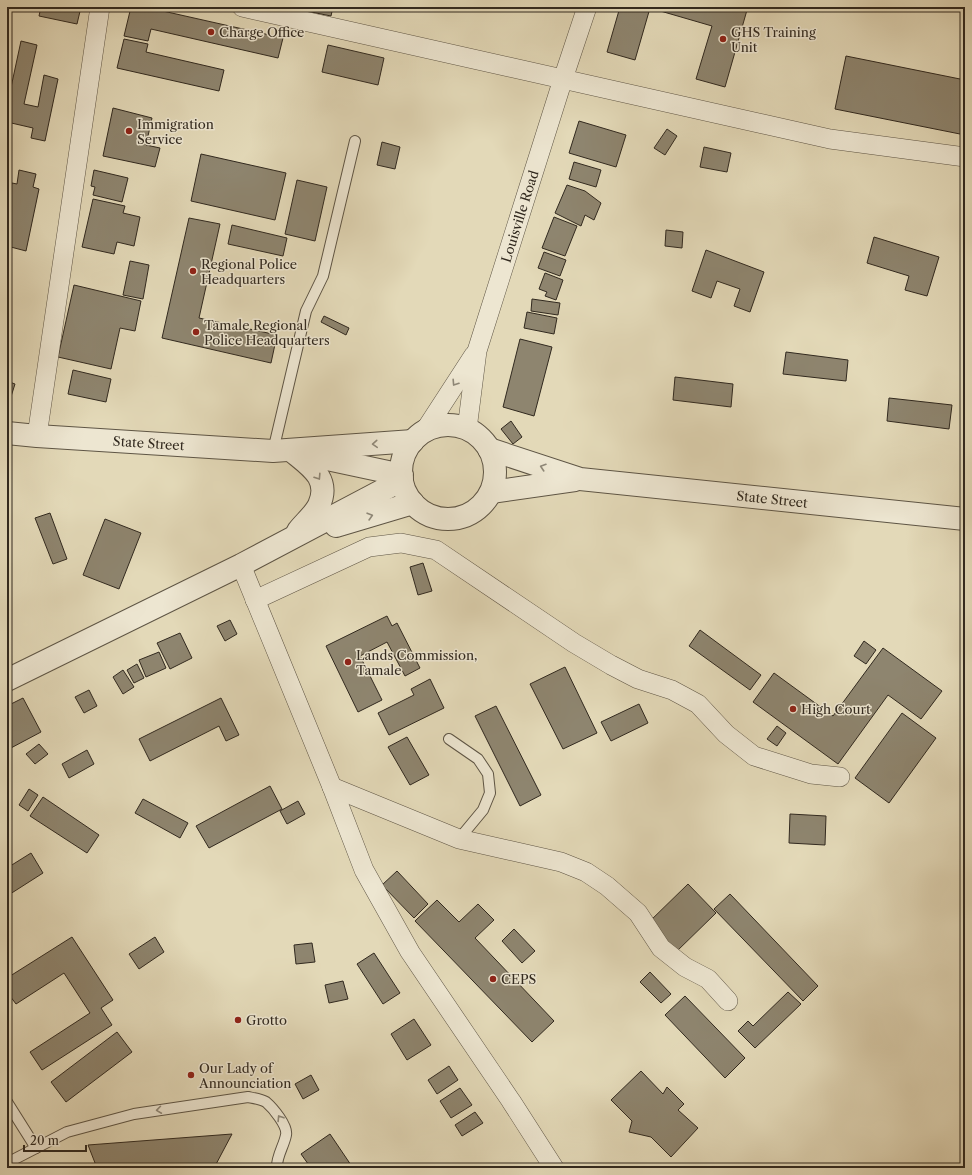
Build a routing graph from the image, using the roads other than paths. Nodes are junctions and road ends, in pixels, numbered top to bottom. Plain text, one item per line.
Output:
1 (100, 7) edge
2 (242, 7) edge
3 (587, 7) edge
4 (563, 79) junction
5 (355, 141) dead end
6 (965, 157) edge
7 (477, 351) junction
8 (467, 429) junction
9 (7, 433) edge
10 (36, 436) junction
11 (419, 437) junction
12 (489, 450) junction
13 (282, 451) junction
14 (402, 478) junction
15 (580, 479) junction
16 (491, 492) junction
17 (413, 503) junction
18 (965, 519) edge
19 (292, 538) junction
20 (241, 565) junction
21 (255, 600) junction
22 (7, 680) edge
23 (449, 739) dead end
24 (840, 777) dead end
25 (332, 787) junction
26 (459, 839) junction
27 (728, 1001) dead end
28 (7, 1102) edge
29 (36, 1148) junction
30 (7, 1163) edge
31 (277, 1168) edge
32 (554, 1168) edge

1 - 10 street
2 - 4 street
3 - 4 street, Louisville Road
4 - 6 street
4 - 7 street, Louisville Road
5 - 13 lane
7 - 8 street, Louisville Road
7 -> 11 street
8 - 11 street
8 - 12 street
9 - 10 street, State Street
10 - 13 street, State Street
11 -> 13 street, State Street
11 - 14 street
15 -> 12 street, State Street
12 - 16 street
13 - 14 street, State Street
13 -> 19 street
14 - 17 street
14 - 19 street
15 - 16 street, State Street
15 - 18 street, State Street
16 - 17 street
19 -> 17 street
19 - 20 street
20 - 21 street
20 - 22 street
21 - 24 street
21 - 25 street
23 - 26 lane
25 - 26 street
25 - 32 street
26 - 27 street
28 - 29 lane
29 - 30 lane
31 -> 29 lane

